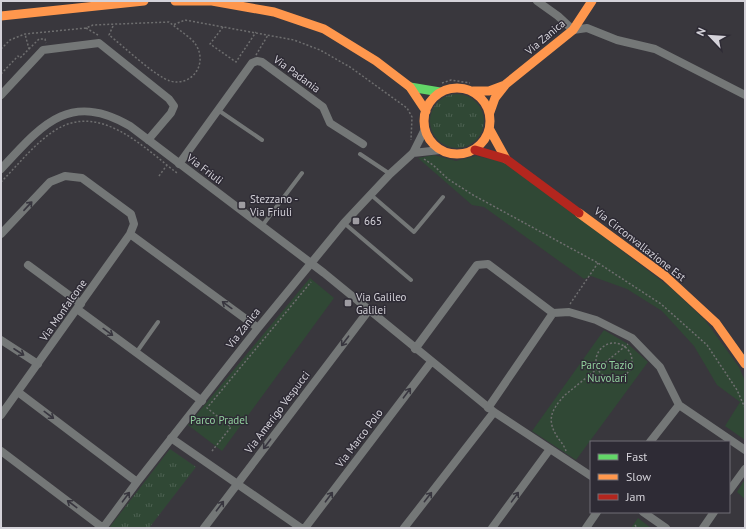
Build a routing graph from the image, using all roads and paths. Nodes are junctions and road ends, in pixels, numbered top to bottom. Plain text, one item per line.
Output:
1 (144, 1) edge
2 (175, 1) edge
3 (537, 1) edge
4 (592, 1) edge
5 (1, 16) edge
6 (114, 25) junction
7 (173, 25) junction
8 (223, 26) junction
9 (86, 28) junction
10 (573, 30) junction
11 (256, 32) junction
12 (25, 34) junction
13 (268, 35) junction
14 (99, 43) junction
15 (29, 48) junction
16 (1, 49) edge
17 (47, 49) junction
18 (257, 61) junction
19 (1, 74) edge
20 (506, 84) junction
21 (410, 87) junction
22 (472, 87) junction
23 (440, 88) junction
24 (1, 95) edge
25 (745, 95) edge
26 (418, 99) junction
27 (407, 108) junction
28 (218, 109) junction
29 (426, 111) junction
30 (490, 112) junction
31 (425, 129) junction
32 (490, 130) junction
33 (148, 140) junction
34 (262, 140) dead end
35 (363, 144) dead end
36 (440, 150) junction
37 (475, 150) junction
38 (413, 153) junction
39 (360, 154) dead end
40 (506, 159) junction
41 (2, 164) edge
42 (167, 165) junction
43 (182, 166) junction
44 (302, 173) dead end
45 (390, 174) junction
46 (159, 176) dead end
47 (1, 182) edge
48 (370, 194) junction
49 (443, 197) dead end
50 (344, 223) junction
51 (262, 226) junction
52 (1, 234) edge
53 (130, 234) junction
54 (598, 263) junction
55 (312, 264) junction
56 (28, 265) dead end
57 (411, 280) dead end
58 (311, 282) dead end
59 (79, 306) junction
60 (369, 310) junction
61 (569, 312) junction
62 (553, 313) junction
63 (158, 322) dead end
64 (258, 328) junction
65 (632, 338) junction
66 (1, 340) edge
67 (625, 347) junction
68 (415, 349) junction
69 (136, 353) junction
70 (431, 362) junction
71 (38, 364) junction
72 (745, 364) edge
73 (598, 369) junction
74 (18, 392) junction
75 (202, 401) junction
76 (679, 405) junction
77 (745, 408) edge
78 (491, 410) junction
79 (1, 416) edge
80 (171, 438) junction
81 (651, 441) edge
82 (550, 449) junction
83 (745, 450) edge
84 (1, 451) edge
85 (212, 451) dead end
86 (564, 454) dead end
87 (745, 469) edge
88 (590, 475) edge
89 (137, 482) junction
90 (237, 484) junction
91 (730, 490) edge
92 (596, 513) edge
93 (644, 513) edge
94 (713, 513) edge
95 (103, 528) edge
96 (204, 528) edge
97 (301, 528) edge
98 (305, 528) edge
99 (404, 528) edge
100 (492, 528) edge
101 (586, 528) edge
102 (666, 528) edge
103 (703, 528) edge

1 - 5 main road
2 - 21 main road
3 - 10 street
4 - 10 main road, Via Zanica
6 - 7 path
6 - 7 path
6 - 9 path
7 - 8 path
8 - 11 path
8 - 11 path
9 - 12 path
9 - 14 path
10 - 20 main road, Via Zanica
10 - 25 street
11 - 13 path
12 - 15 path
12 - 16 path
13 - 18 path
13 - 27 path
14 - 17 street
14 - 33 street
15 - 17 path
15 - 19 path
17 - 24 street
18 - 28 street, Via Padania
18 - 35 street, Via Padania
20 - 22 main road, Via Zanica
20 - 30 main road, Via Zanica
21 - 23 main road
21 - 26 main road
22 - 23 main road
22 - 23 path
22 - 30 main road
23 - 29 main road
26 - 27 path
26 - 29 main road
27 - 38 path
28 - 34 lane
28 - 43 street, Via Padania
29 - 31 main road
30 - 32 main road
31 - 36 main road
31 - 38 street, Via Zanica
32 - 37 main road
32 - 40 main road, Via Circonvallazione Est
33 - 41 street, Via Friuli
33 - 43 street, Via Friuli
36 - 37 main road
36 - 38 street
37 - 40 main road, Via Circonvallazione Est
38 - 45 street, Via Zanica
38 - 54 path
39 - 45 lane
40 - 72 main road, Via Circonvallazione Est
42 - 43 path
42 - 46 path
42 - 47 path
43 - 51 street, Via Friuli
44 - 51 lane
45 - 48 street, Via Zanica
48 - 49 lane
48 - 50 street, Via Zanica
50 - 55 street, Via Zanica
50 - 57 lane
51 - 55 street, Via Friuli
52 -> 53 street
53 - 59 street, Via Monfalcone
64 -> 53 street
54 - 61 path
54 - 77 path
55 - 60 street
55 - 64 street, Via Zanica
56 - 59 street
58 - 85 path
59 -> 69 street
59 - 71 street, Via Monfalcone
60 - 68 street
60 -> 90 street, Via Amerigo Vespucci
61 - 62 street
61 - 65 street
62 - 68 street
62 - 78 street
63 - 69 lane
64 - 75 street, Via Zanica
65 - 67 path
65 - 76 street
66 -> 71 street
67 - 73 path
67 - 73 path
67 - 73 path
68 - 70 street
69 - 75 street
70 - 78 street
98 -> 70 street, Via Marco Polo
71 - 74 street, Via Monfalcone
73 - 86 path
74 - 79 street, Via Monfalcone
74 -> 89 street
75 - 80 street, Via Zanica
76 - 81 street
76 - 83 street
78 - 82 street
99 -> 78 street
80 - 89 street, Via Zanica
80 - 90 street
82 - 88 street
100 -> 82 street
95 -> 84 street
87 - 91 street
95 -> 89 street, Via Zanica
96 -> 90 street, Via Amerigo Vespucci
90 - 97 street
92 - 101 street
93 - 102 street
94 - 103 street

